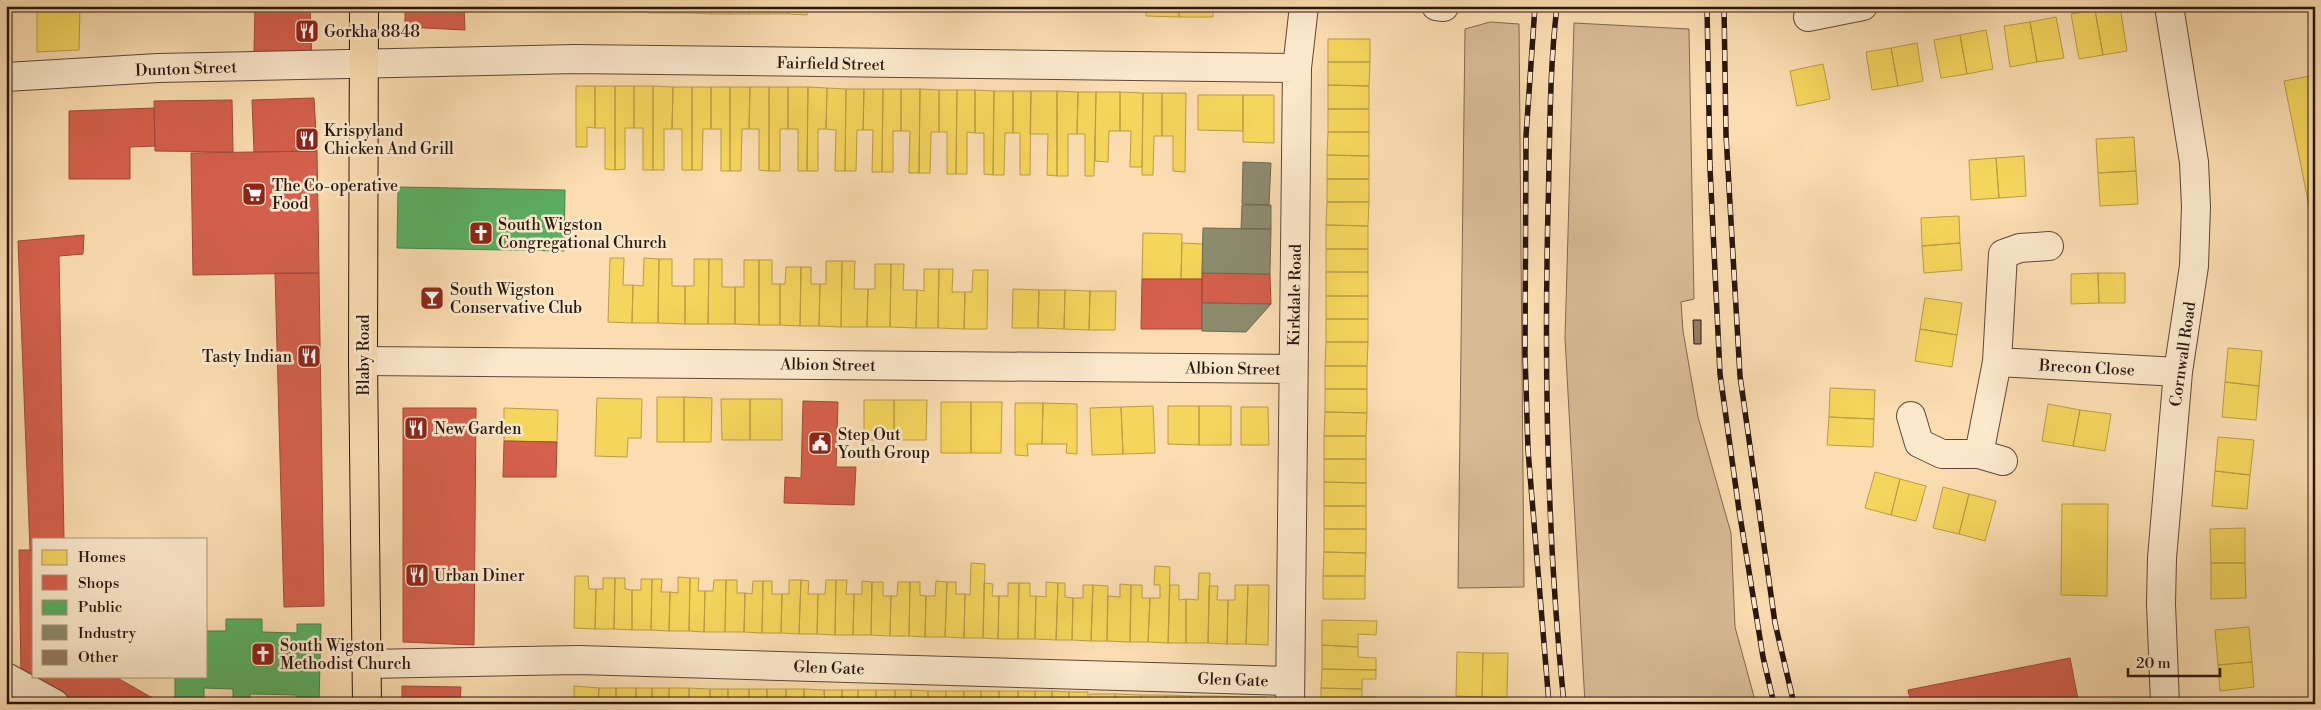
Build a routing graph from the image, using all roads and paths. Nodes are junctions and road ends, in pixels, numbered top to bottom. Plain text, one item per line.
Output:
1 (364, 6) edge
2 (1304, 6) edge
3 (1436, 6) edge
4 (1863, 6) edge
5 (2169, 6) edge
6 (1444, 7) edge
7 (1808, 17) dead end
8 (366, 63) junction
9 (1297, 68) junction
10 (6, 76) edge
11 (2050, 246) dead end
12 (363, 361) junction
13 (1997, 362) junction
14 (1293, 369) junction
15 (2178, 372) junction
16 (1910, 416) dead end
17 (367, 664) junction
18 (6, 677) edge
19 (1290, 692) edge
20 (55, 704) edge
21 (367, 704) edge
22 (2165, 704) edge

1 - 8 main road, Blaby Road
2 - 9 street, Kirkdale Road
3 - 6 street
4 - 7 street
5 - 15 street, Cornwall Road
8 - 9 street, Fairfield Street
8 - 10 street, Dunton Street
8 - 12 main road, Blaby Road
9 - 14 street, Kirkdale Road
11 - 13 street
12 - 14 street, Albion Street
12 - 17 main road, Blaby Road
13 - 15 street, Brecon Close
13 - 16 street
14 - 19 street, Kirkdale Road
15 - 22 street, Cornwall Road
17 - 19 street, Glen Gate
17 - 21 main road, Blaby Road
18 - 20 street

